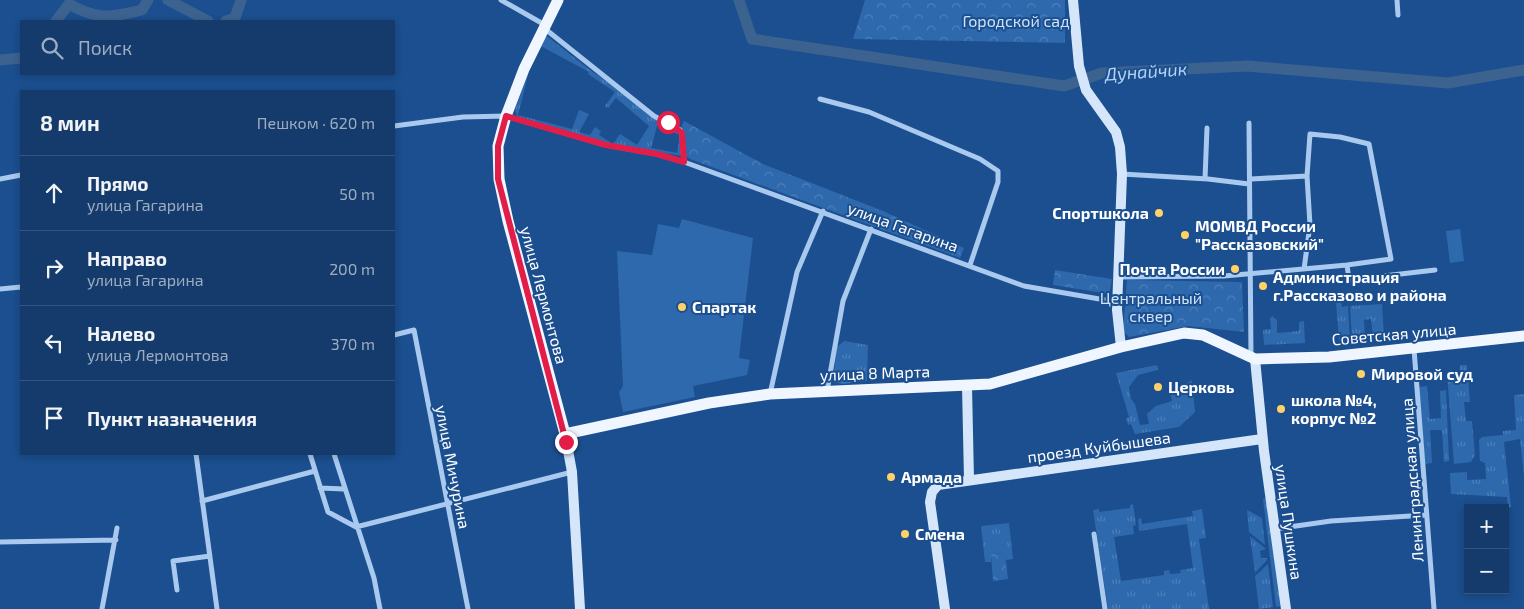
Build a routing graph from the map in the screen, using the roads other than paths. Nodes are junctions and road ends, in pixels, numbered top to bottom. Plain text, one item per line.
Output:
1 (501, 0) edge
2 (558, 0) edge
3 (1073, 0) edge
4 (1397, 0) edge
5 (1398, 15) dead end
6 (544, 26) junction
7 (820, 99) dead end
8 (506, 116) junction
9 (1249, 123) dead end
10 (395, 126) edge
11 (1206, 128) dead end
12 (684, 162) junction
13 (1122, 174) junction
14 (20, 175) edge
15 (1307, 176) junction
16 (0, 179) edge
17 (1205, 179) junction
18 (1250, 181) junction
19 (823, 211) junction
20 (871, 229) junction
21 (970, 265) junction
22 (1347, 265) junction
23 (1304, 269) junction
24 (1435, 270) dead end
25 (1249, 275) junction
26 (1118, 277) junction
27 (20, 287) edge
28 (0, 289) edge
29 (1117, 302) junction
30 (395, 335) edge
31 (1524, 336) edge
32 (1121, 347) junction
33 (1414, 349) junction
34 (1253, 358) junction
35 (1290, 358) dead end
36 (1267, 359) junction
37 (967, 386) junction
38 (827, 391) junction
39 (770, 394) junction
40 (564, 434) junction
41 (1262, 439) junction
42 (196, 455) edge
43 (310, 455) edge
44 (334, 455) edge
45 (315, 471) junction
46 (572, 472) junction
47 (969, 480) junction
48 (320, 488) junction
49 (344, 489) junction
50 (202, 501) junction
51 (448, 502) junction
52 (1426, 515) junction
53 (356, 527) junction
54 (117, 528) dead end
55 (1275, 529) junction
56 (1094, 534) dead end
57 (116, 540) junction
58 (0, 542) edge
59 (210, 556) junction
60 (177, 590) dead end
61 (102, 609) edge
62 (217, 609) edge
63 (380, 609) edge
64 (468, 609) edge
65 (580, 609) edge
66 (945, 609) edge
67 (1105, 609) edge
68 (1286, 609) edge
69 (1434, 609) edge

1 - 6 street
2 - 6 main road, улица Лермонтова
3 - 13 street
4 - 5 street
6 - 8 main road, улица Лермонтова
6 - 12 street
7 - 21 street
8 - 10 street, улица Гагарина
8 - 12 street, улица Гагарина
8 - 40 main road, улица Лермонтова
9 - 18 street
11 - 17 street
12 - 19 street, улица Гагарина
13 - 17 street
13 - 26 street
14 - 16 street
15 - 18 street
15 - 22 street
15 - 23 street
17 - 18 street
18 - 25 street
19 - 20 street, улица Гагарина
19 - 39 street
20 - 21 street, улица Гагарина
20 - 38 street
21 - 29 street, улица Гагарина
22 - 23 street
22 - 24 street
23 - 25 street
25 - 26 street
25 - 34 street
26 - 29 street
27 - 28 street
29 - 32 street
30 - 51 street, улица Мичурина
31 - 33 main road, Советская улица
32 - 34 main road, улица 8 Марта
32 - 37 main road, улица 8 Марта
33 - 36 main road, Советская улица
33 - 52 street, Ленинградская улица
34 - 36 main road, Советская улица
34 - 41 street, улица Пушкина
35 - 36 main road, Советская улица
37 - 38 main road, улица 8 Марта
37 - 47 street
38 - 39 main road, улица 8 Марта
39 - 40 main road, улица 8 Марта
40 - 46 street, улица Лермонтова
41 - 47 street, проезд Куйбышева
41 - 55 street, улица Пушкина
42 - 50 street
43 - 45 street
44 - 49 street
45 - 48 street
45 - 50 street
46 - 51 street
46 - 65 street, улица Лермонтова
47 - 66 street, проезд Куйбышева
48 - 49 street
48 - 53 street
49 - 53 street
50 - 59 street
51 - 53 street
51 - 64 street, улица Мичурина
52 - 55 street
52 - 69 street, Ленинградская улица
53 - 63 street
54 - 57 street
55 - 68 street, улица Пушкина
56 - 67 street
57 - 58 street
57 - 61 street
59 - 60 street
59 - 62 street

